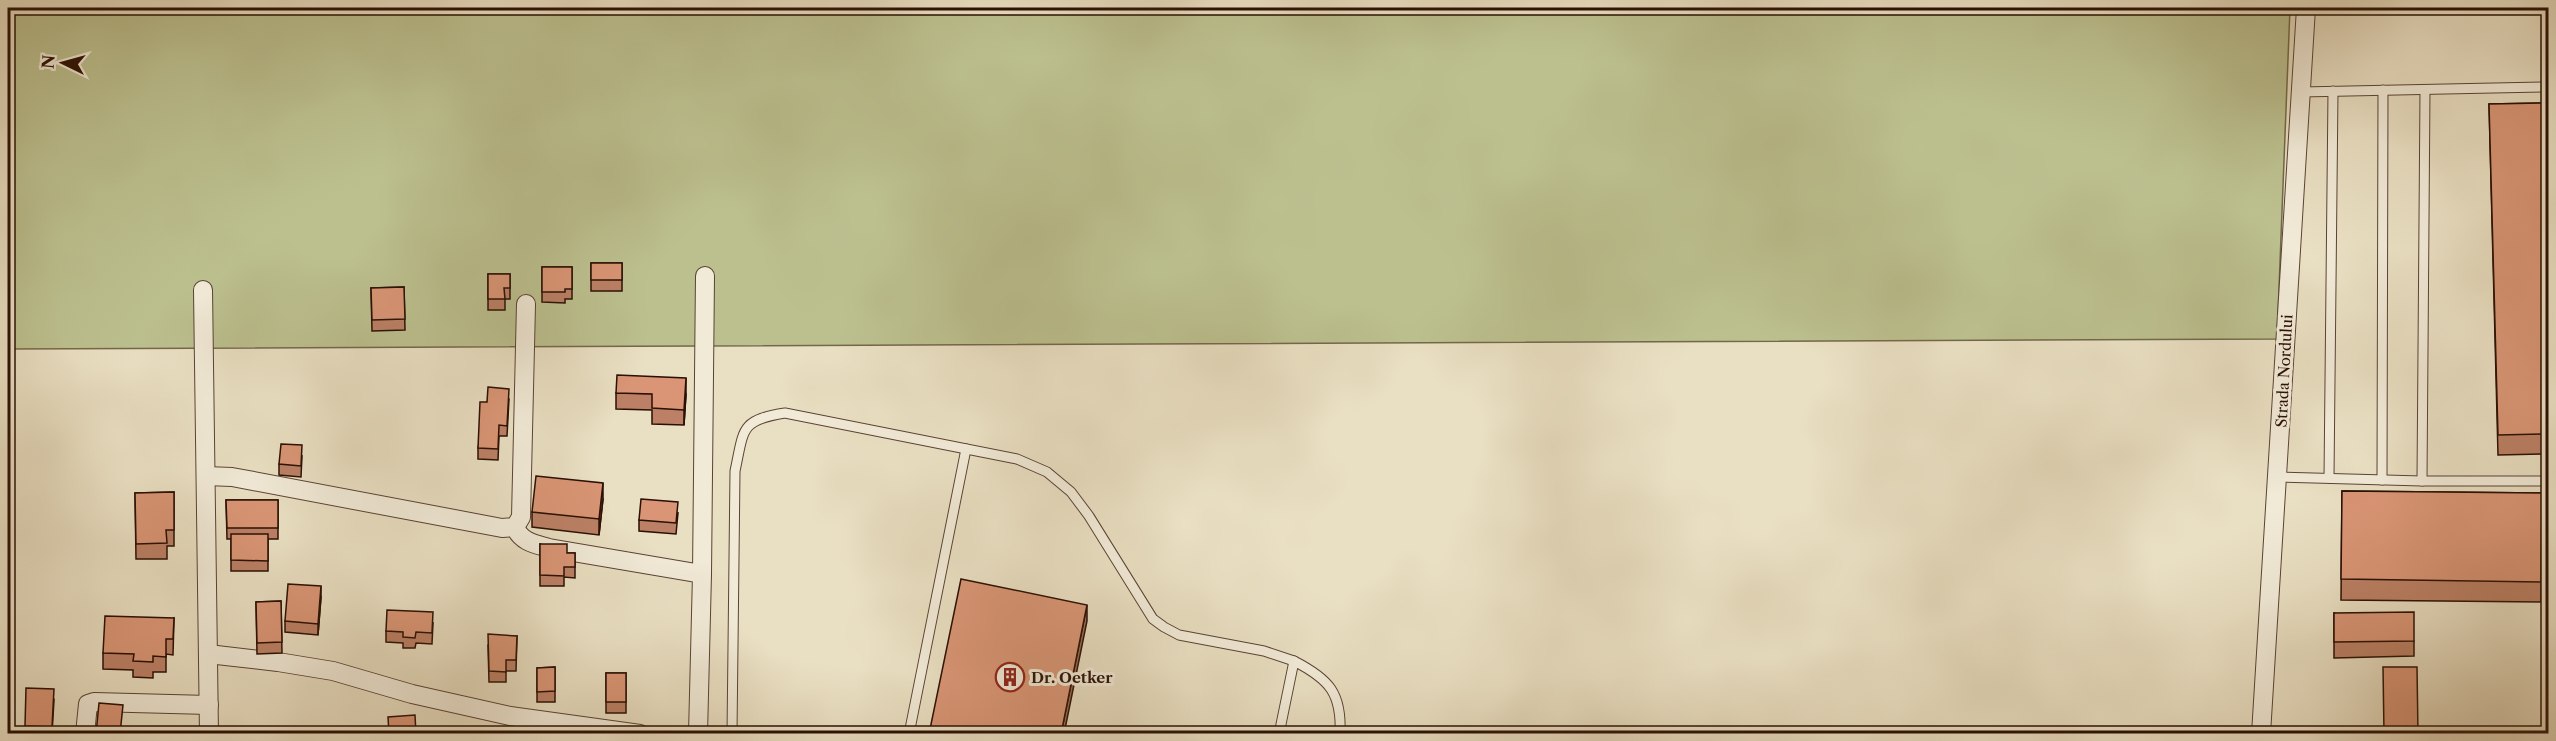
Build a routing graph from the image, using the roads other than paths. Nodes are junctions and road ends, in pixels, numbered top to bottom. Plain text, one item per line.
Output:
1 (2306, 8) edge
2 (2548, 87) edge
3 (2383, 90) junction
4 (2425, 90) junction
5 (2333, 91) junction
6 (2301, 92) junction
7 (705, 276) dead end
8 (203, 290) dead end
9 (526, 304) dead end
10 (966, 449) junction
11 (206, 476) junction
12 (2278, 477) junction
13 (2330, 478) junction
14 (2382, 480) junction
15 (2422, 481) junction
16 (2548, 481) edge
17 (515, 527) junction
18 (702, 574) junction
19 (208, 654) junction
20 (1294, 661) junction
21 (209, 705) junction
22 (85, 734) edge
23 (209, 734) edge
24 (640, 734) edge
25 (698, 734) edge
26 (732, 734) edge
27 (909, 734) edge
28 (1279, 734) edge
29 (1340, 734) edge
30 (2260, 734) edge

1 - 6 street, Strada Nordului
2 - 4 lane
3 - 4 lane
3 - 5 lane
3 - 14 lane
4 - 15 lane
5 - 6 lane
5 - 13 lane
6 - 12 street, Strada Nordului
7 - 18 street
8 - 11 street
9 - 17 street
10 - 20 lane
10 - 26 lane
10 - 27 lane
11 - 17 street
11 - 19 street
12 - 13 lane
12 - 30 street, Strada Nordului
13 - 14 lane
14 - 15 lane
15 - 16 lane
17 - 18 street
18 - 25 street
19 - 21 street
19 - 24 street
20 - 28 lane
20 - 29 lane
21 - 22 street
21 - 23 street

